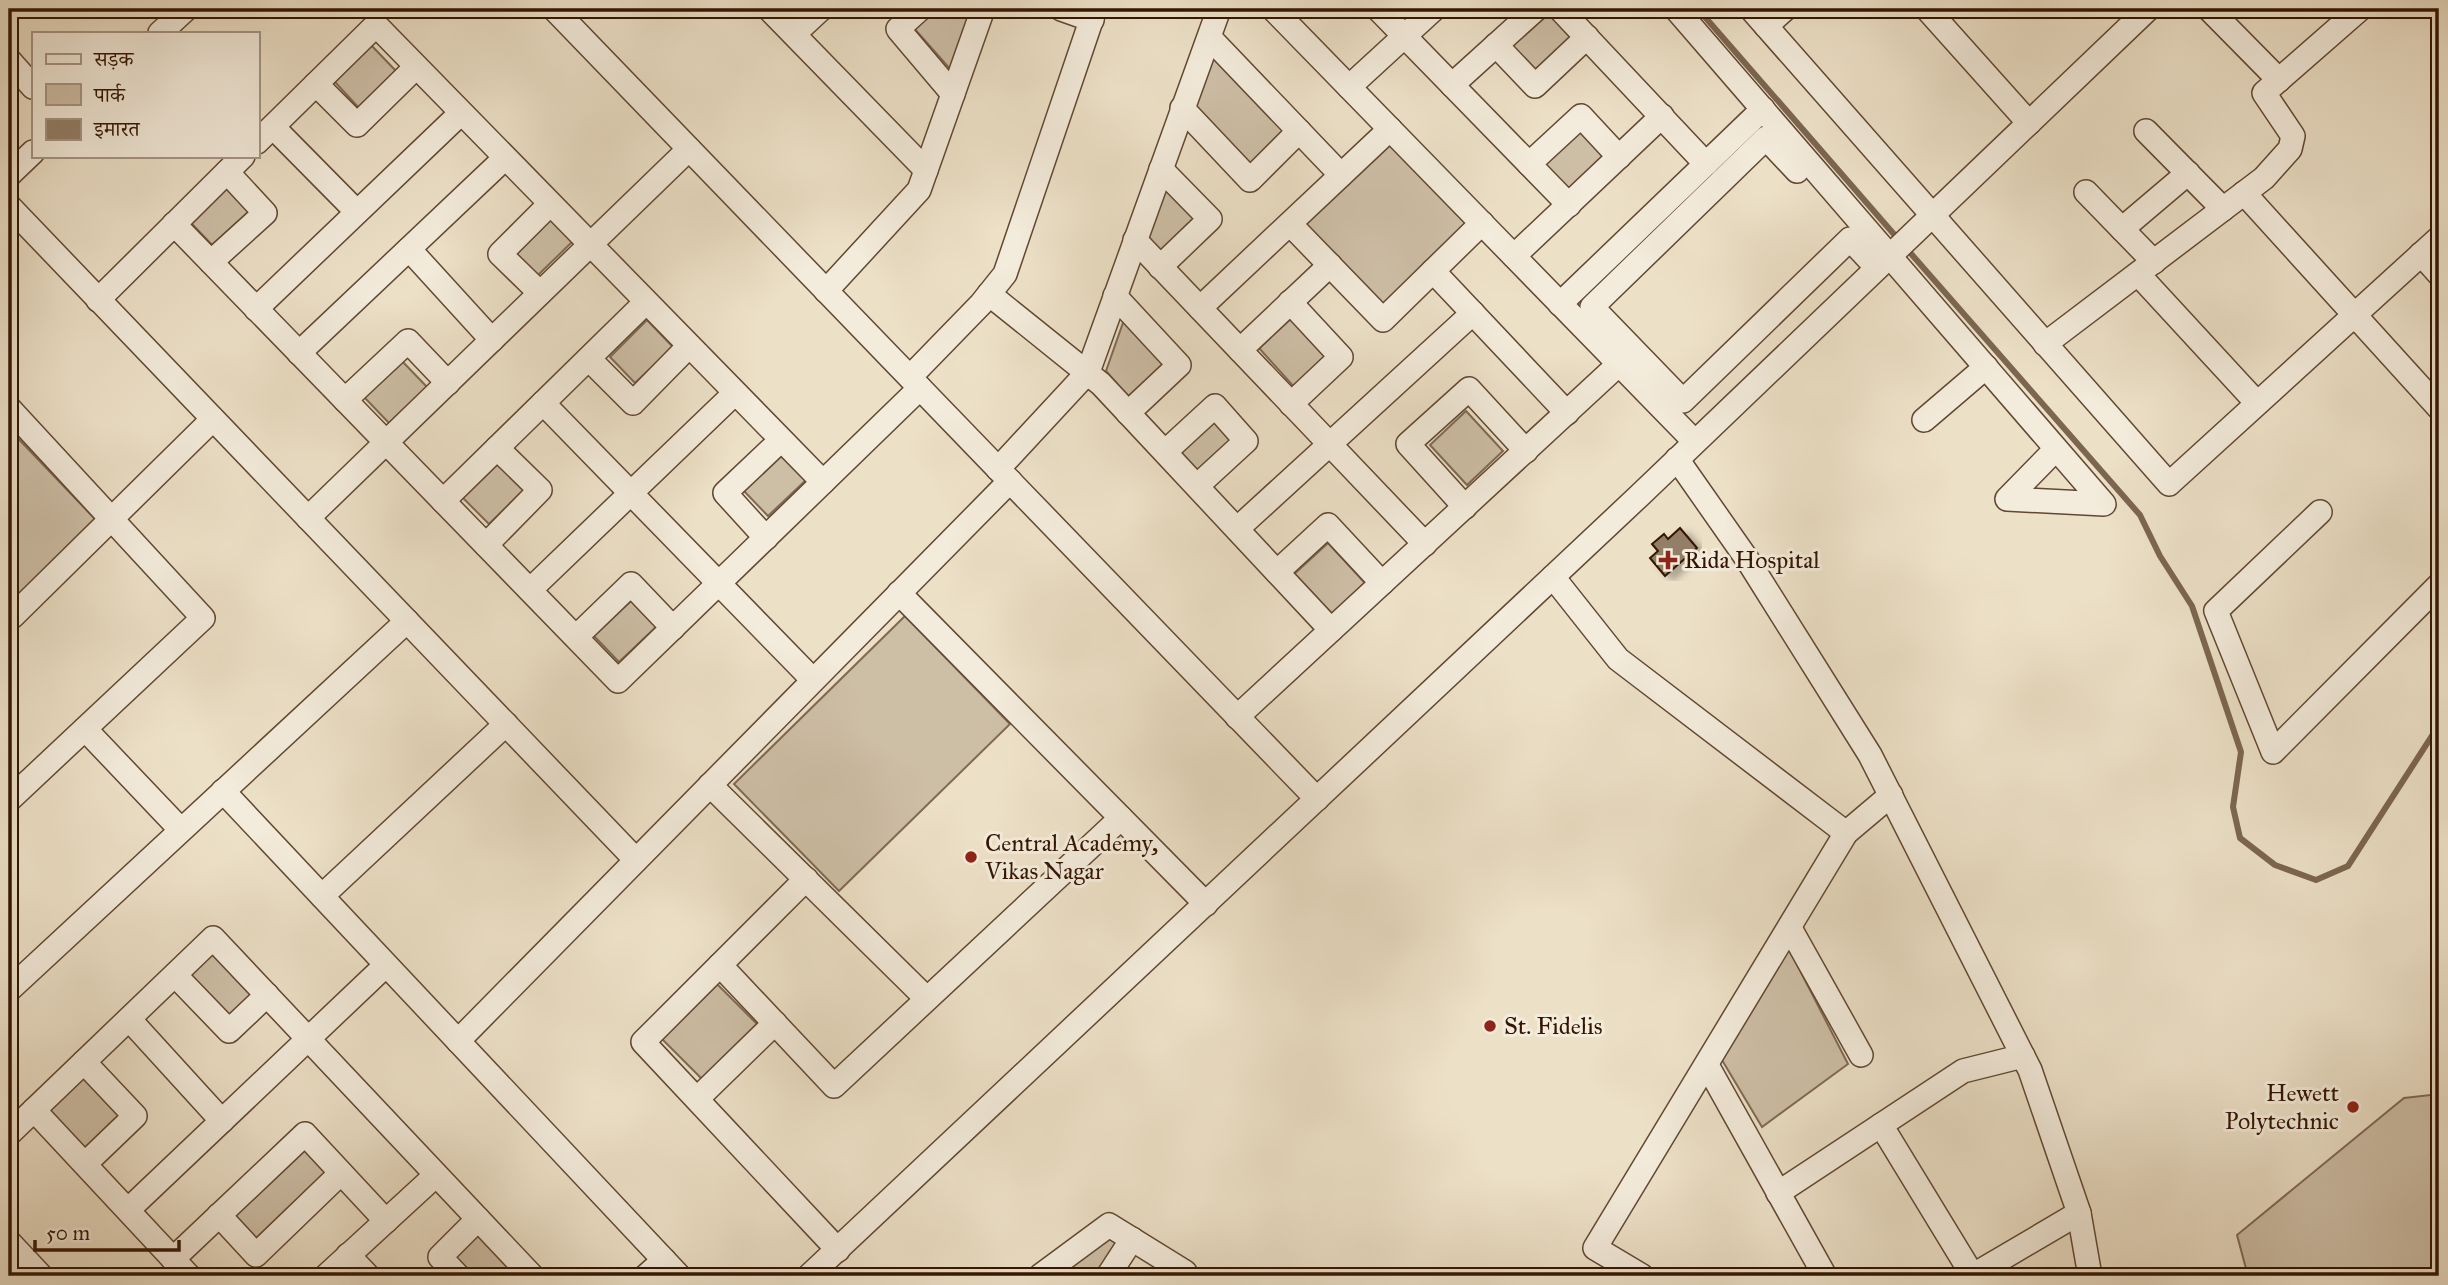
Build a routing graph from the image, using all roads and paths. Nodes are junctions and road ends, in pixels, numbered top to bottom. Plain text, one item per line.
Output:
1 (186, 9) edge
2 (554, 9) edge
3 (769, 9) edge
4 (821, 9) edge
5 (920, 9) edge
6 (983, 9) edge
7 (1061, 9) edge
8 (1219, 9) edge
9 (1273, 9) edge
10 (1378, 9) edge
11 (1434, 9) edge
12 (1536, 9) edge
13 (1560, 9) edge
14 (1676, 9) edge
15 (1785, 9) edge
16 (1927, 9) edge
17 (2148, 9) edge
18 (2209, 9) edge
19 (2360, 9) edge
20 (1094, 14) edge
21 (1758, 17) edge
22 (161, 32) edge
23 (794, 34) junction
24 (1404, 36) junction
25 (1587, 37) junction
26 (1210, 38) junction
27 (1496, 45) junction
28 (9, 60) edge
29 (416, 67) junction
30 (2279, 80) junction
31 (316, 84) junction
32 (1452, 85) junction
33 (32, 86) edge
34 (1349, 87) junction
35 (953, 94) junction
36 (1182, 108) junction
37 (1763, 109) junction
38 (461, 113) junction
39 (1661, 116) junction
40 (2029, 123) junction
41 (1390, 129) junction
42 (1299, 131) junction
43 (2146, 131) dead end
44 (265, 134) edge
45 (689, 149) junction
46 (32, 153) edge
47 (1619, 157) junction
48 (505, 158) junction
49 (235, 164) edge
50 (1529, 164) junction
51 (1706, 164) junction
52 (1161, 169) junction
53 (926, 170) junction
54 (2188, 173) junction
55 (9, 175) edge
56 (1341, 175) junction
57 (2086, 192) dead end
58 (2244, 193) junction
59 (550, 204) junction
60 (1569, 205) junction
61 (9, 206) edge
62 (2223, 209) junction
63 (357, 212) junction
64 (1931, 216) junction
65 (1482, 223) junction
66 (1290, 224) junction
67 (174, 225) junction
68 (2122, 229) junction
69 (2439, 238) edge
70 (1850, 239) junction
71 (1135, 240) junction
72 (590, 245) junction
73 (409, 250) junction
74 (1893, 253) junction
75 (2421, 254) junction
76 (1514, 256) junction
77 (211, 262) junction
78 (1330, 265) junction
79 (1160, 267) junction
80 (2146, 268) junction
81 (1433, 271) junction
82 (2439, 274) edge
83 (826, 290) junction
84 (540, 293) junction
85 (989, 294) junction
86 (1115, 296) junction
87 (98, 300) junction
88 (646, 302) junction
89 (1290, 302) junction
90 (1560, 304) junction
91 (1200, 308) junction
92 (256, 309) junction
93 (1473, 313) junction
94 (2355, 315) junction
95 (492, 340) junction
96 (2045, 344) junction
97 (689, 346) junction
98 (1240, 350) junction
99 (299, 353) junction
100 (589, 359) junction
101 (1619, 364) junction
102 (1986, 367) junction
103 (1087, 372) junction
104 (448, 383) junction
105 (915, 383) junction
106 (735, 393) junction
107 (345, 400) junction
108 (543, 403) junction
109 (2257, 403) junction
110 (1291, 404) junction
111 (9, 408) edge
112 (2439, 408) edge
113 (1128, 413) junction
114 (1567, 413) junction
115 (213, 419) junction
116 (1924, 420) dead end
117 (781, 440) junction
118 (386, 442) junction
119 (1695, 442) junction
120 (1329, 444) junction
121 (497, 448) junction
122 (2056, 449) dead end
123 (1526, 451) junction
124 (1165, 452) junction
125 (1677, 459) junction
126 (1004, 475) junction
127 (823, 482) junction
128 (1197, 486) junction
129 (631, 493) junction
130 (443, 501) junction
131 (1465, 507) junction
132 (2320, 512) dead end
133 (308, 518) junction
134 (111, 519) junction
135 (1237, 529) junction
136 (766, 538) junction
137 (1425, 544) junction
138 (486, 545) junction
139 (1277, 572) junction
140 (1553, 577) junction
141 (719, 583) junction
142 (1382, 583) junction
143 (2439, 585) edge
144 (530, 590) junction
145 (899, 593) junction
146 (9, 612) edge
147 (407, 621) junction
148 (673, 628) junction
149 (1331, 630) junction
150 (576, 637) junction
151 (813, 680) junction
152 (1237, 717) junction
153 (506, 724) junction
154 (85, 729) junction
155 (710, 785) junction
156 (223, 791) junction
157 (1891, 795) junction
158 (1317, 799) junction
159 (9, 800) edge
160 (1121, 818) junction
161 (181, 830) junction
162 (1846, 833) junction
163 (636, 860) junction
164 (806, 879) junction
165 (322, 897) junction
166 (1206, 904) junction
167 (1790, 928) junction
168 (386, 965) junction
169 (720, 965) junction
170 (175, 975) junction
171 (9, 990) edge
172 (267, 995) junction
173 (926, 998) junction
174 (128, 1019) junction
175 (775, 1023) junction
176 (308, 1039) junction
177 (458, 1041) junction
178 (1861, 1055) dead end
179 (2023, 1056) junction
180 (84, 1062) junction
181 (1707, 1065) junction
182 (697, 1099) junction
183 (34, 1110) junction
184 (222, 1121) junction
185 (1881, 1125) junction
186 (9, 1134) edge
187 (85, 1164) junction
188 (341, 1173) junction
189 (436, 1175) junction
190 (1778, 1193) junction
191 (128, 1210) junction
192 (2079, 1213) junction
193 (219, 1215) junction
194 (478, 1219) junction
195 (386, 1221) junction
196 (1132, 1239) junction
197 (9, 1242) edge
198 (348, 1255) junction
199 (173, 1259) junction
200 (826, 1267) edge
201 (671, 1268) edge
202 (28, 1272) edge
203 (189, 1276) edge
204 (326, 1276) edge
205 (368, 1276) edge
206 (458, 1276) edge
207 (531, 1276) edge
208 (646, 1276) edge
209 (1040, 1276) edge
210 (1108, 1276) edge
211 (1183, 1276) edge
212 (1642, 1276) edge
213 (1825, 1276) edge
214 (1972, 1276) edge
215 (2090, 1276) edge

1 - 22 street
2 - 45 street
3 - 23 street
4 - 23 street
5 - 35 street
6 - 35 street
7 - 20 street
8 - 26 street
9 - 34 street
10 - 24 street
11 - 24 street
12 - 27 street
13 - 25 street
14 - 37 street
15 - 21 street
16 - 40 street
17 - 40 street
18 - 30 street
19 - 30 street
20 - 85 street
21 - 64 street
23 - 53 street
24 - 32 street
24 - 34 street
25 - 27 street
25 - 39 street
26 - 36 street
26 - 42 street
27 - 32 street
28 - 33 street
29 - 31 street
29 - 31 street
29 - 38 street
30 - 58 street
31 - 44 street
32 - 50 street
34 - 41 street
35 - 53 street
36 - 42 street
36 - 52 street
37 - 51 street
37 - 74 street
38 - 48 street
38 - 63 street
39 - 47 street
39 - 51 street
40 - 64 street
41 - 56 street
41 - 65 street
42 - 56 street
43 - 54 street
44 - 63 street
45 - 72 street
45 - 83 street
46 - 55 street
47 - 50 street
47 - 60 street
48 - 59 street
48 - 73 street
49 - 67 street
49 - 77 street
50 - 60 street
51 - 90 street
52 - 71 street
52 - 79 street
53 - 83 street
54 - 62 street
54 - 68 street
56 - 66 street
57 - 68 street
58 - 62 street
58 - 94 street
59 - 72 street
59 - 84 street
60 - 76 street
61 - 87 street
62 - 80 street
63 - 92 street
64 - 74 street
64 - 96 street
65 - 76 street
65 - 81 street
66 - 78 street
66 - 91 street
67 - 77 street
67 - 87 street
68 - 80 street
69 - 75 street
70 - 70 street
70 - 74 street
71 - 79 street
71 - 86 street
72 - 84 street
72 - 88 street
73 - 95 street
73 - 99 street
74 - 102 street
74 - 119 street
75 - 82 street
75 - 94 street
76 - 90 street
77 - 92 street
78 - 81 street
78 - 89 street
79 - 91 street
80 - 96 street
80 - 109 street
81 - 93 street
83 - 105 street
84 - 95 street
85 - 103 street
85 - 105 street
86 - 103 street
86 - 113 street
87 - 115 street
88 - 97 street
88 - 100 street
89 - 98 street
89 - 110 street
90 - 101 street
91 - 98 street
92 - 99 street
93 - 114 street
93 - 120 street
94 - 109 street
94 - 112 street
95 - 104 street
96 - 109 street
97 - 100 street
97 - 106 street
98 - 110 street
99 - 107 street
100 - 108 street
101 - 114 street
101 - 119 street
102 - 116 street
102 - 122 street
103 - 113 street
103 - 126 street
104 - 107 street
104 - 118 street
105 - 126 street
105 - 127 street
106 - 117 street
106 - 129 street
107 - 118 street
108 - 121 street
108 - 129 street
110 - 120 street
111 - 134 street
113 - 124 street
114 - 123 street
115 - 133 street
115 - 134 street
117 - 127 street
117 - 136 street
118 - 130 street
118 - 133 street
119 - 125 street
120 - 135 street
120 - 137 street
121 - 130 street
121 - 138 street
123 - 131 street
123 - 131 street
124 - 128 street
124 - 128 street
125 - 140 street
125 - 157 street
126 - 145 street
126 - 152 street
127 - 136 street
128 - 135 street
129 - 141 street
129 - 144 street
130 - 138 street
131 - 137 street
132 - 143 street
133 - 147 street
134 - 146 street
134 - 154 street
135 - 139 street
136 - 141 street
137 - 142 street
138 - 144 street
139 - 142 street
139 - 149 street
140 - 158 street
140 - 162 street
141 - 148 street
141 - 151 street
142 - 149 street
144 - 150 street
145 - 151 street
145 - 160 street
147 - 153 street
147 - 156 street
148 - 150 street
148 - 150 street
149 - 152 street
151 - 155 street
152 - 158 street
153 - 163 street
153 - 165 street
154 - 159 street
154 - 161 street
155 - 163 street
155 - 164 street
156 - 161 street
156 - 165 street
157 - 162 street
157 - 179 street
158 - 166 street
160 - 166 street
160 - 173 street
161 - 171 street
162 - 167 street
163 - 177 street
164 - 169 street
164 - 173 street
165 - 168 street
166 - 200 street
167 - 178 street
167 - 181 street
168 - 176 street
168 - 177 street
169 - 175 street
169 - 182 street
170 - 172 street
170 - 172 street
170 - 174 street
172 - 176 street
173 - 175 street
174 - 180 street
174 - 184 street
175 - 182 street
176 - 184 street
176 - 189 street
177 - 201 street
179 - 185 street
179 - 192 street
180 - 183 street
180 - 187 street
181 - 190 street
181 - 212 street
182 - 200 street
183 - 186 street
183 - 187 street
184 - 191 street
185 - 190 street
185 - 214 street
187 - 191 street
188 - 193 street
188 - 193 street
188 - 195 street
189 - 194 street
189 - 195 street
190 - 213 street
191 - 199 street
192 - 214 street
192 - 215 street
193 - 199 street
194 - 206 street
194 - 207 street
195 - 198 street
196 - 209 street
196 - 210 street
196 - 211 street
197 - 202 street
198 - 204 street
198 - 205 street
199 - 203 street
201 - 208 street

